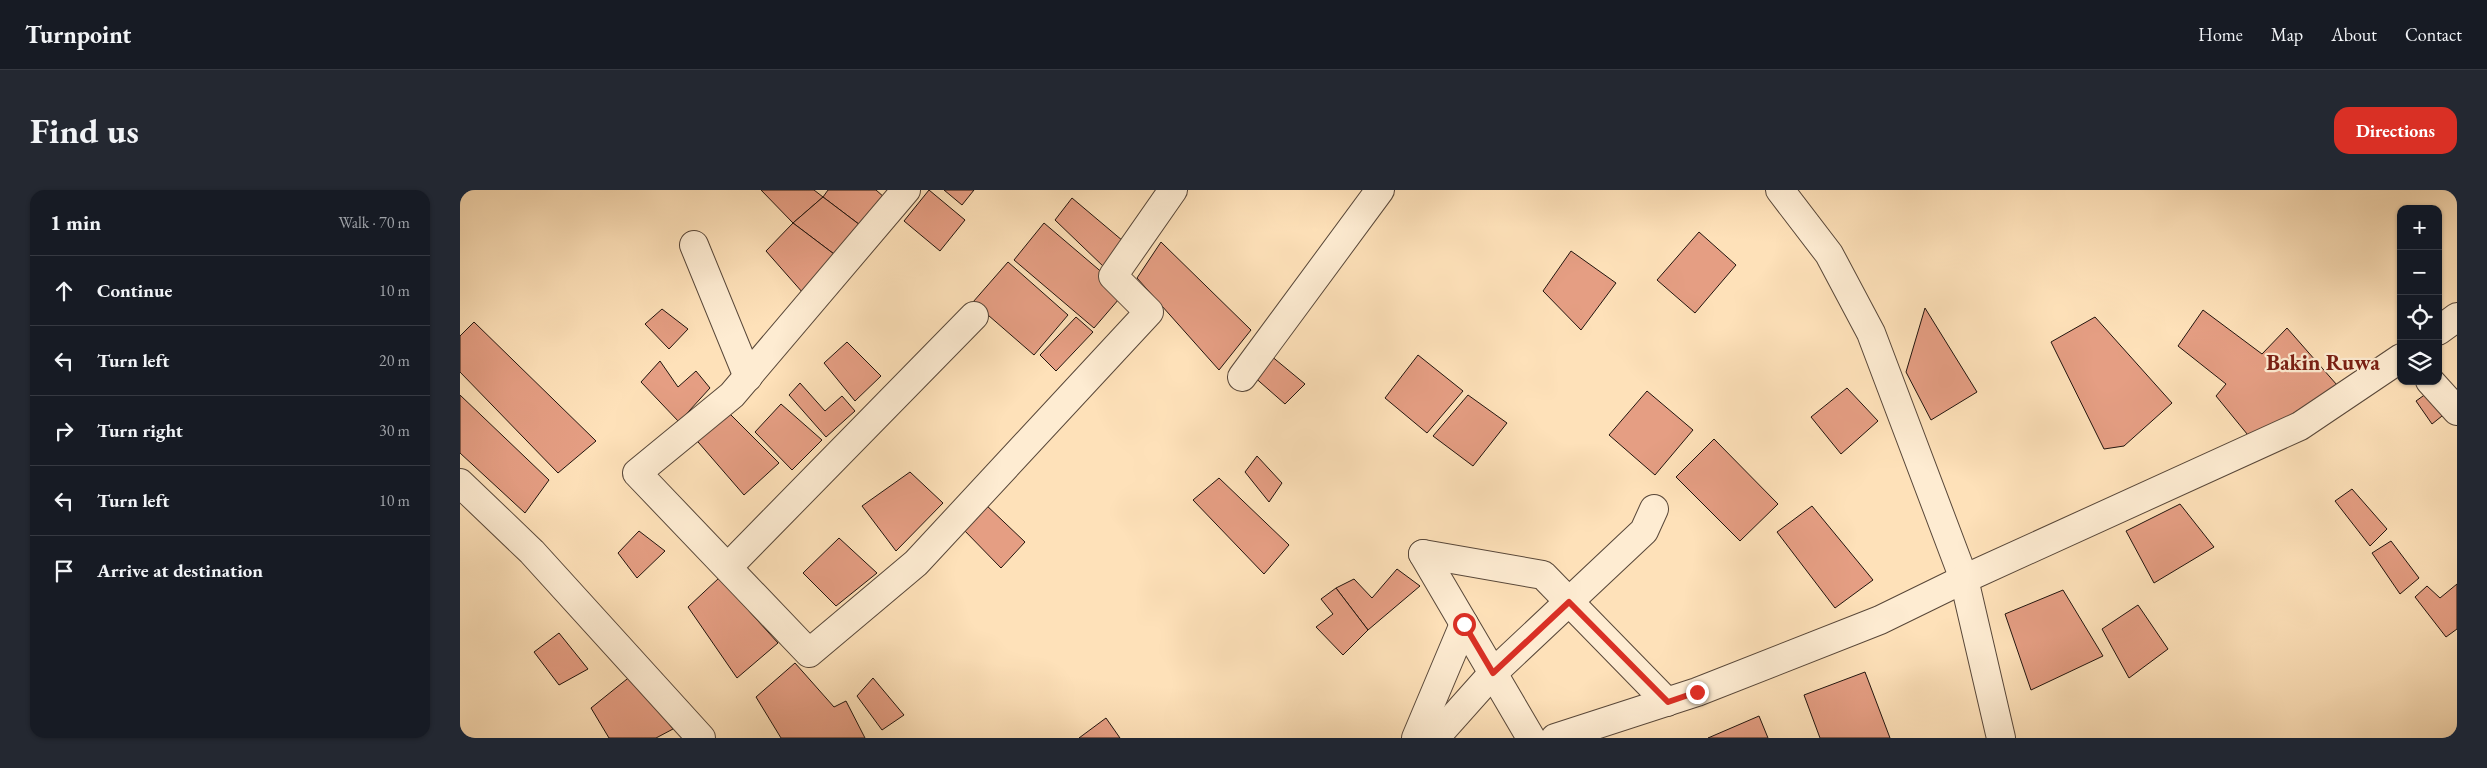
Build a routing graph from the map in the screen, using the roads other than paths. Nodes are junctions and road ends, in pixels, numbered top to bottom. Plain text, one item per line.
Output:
1 (906, 190) edge
2 (1173, 190) edge
3 (1380, 190) edge
4 (1780, 190) edge
5 (694, 245) dead end
6 (974, 316) dead end
7 (2457, 317) edge
8 (2442, 328) edge
9 (2397, 361) edge
10 (748, 377) junction
11 (1242, 377) dead end
12 (2433, 385) edge
13 (2457, 412) edge
14 (460, 482) edge
15 (1654, 509) dead end
16 (728, 567) junction
17 (1964, 579) junction
18 (1569, 602) junction
19 (1464, 624) junction
20 (1493, 673) junction
21 (1668, 702) junction
22 (701, 738) edge
23 (1416, 738) edge
24 (1435, 738) edge
25 (1531, 738) edge
26 (1555, 738) edge
27 (2001, 738) edge

1 - 10 street
2 - 16 street
3 - 11 street
4 - 17 street
5 - 10 street
6 - 16 street
7 - 8 street
9 - 17 street
10 - 16 street
12 - 13 street
14 - 22 street
15 - 18 street
17 - 21 street
17 - 27 street
18 - 19 street
18 - 20 street
18 - 21 street
19 - 20 street
19 - 23 street
20 - 24 street
20 - 25 street
21 - 26 street

